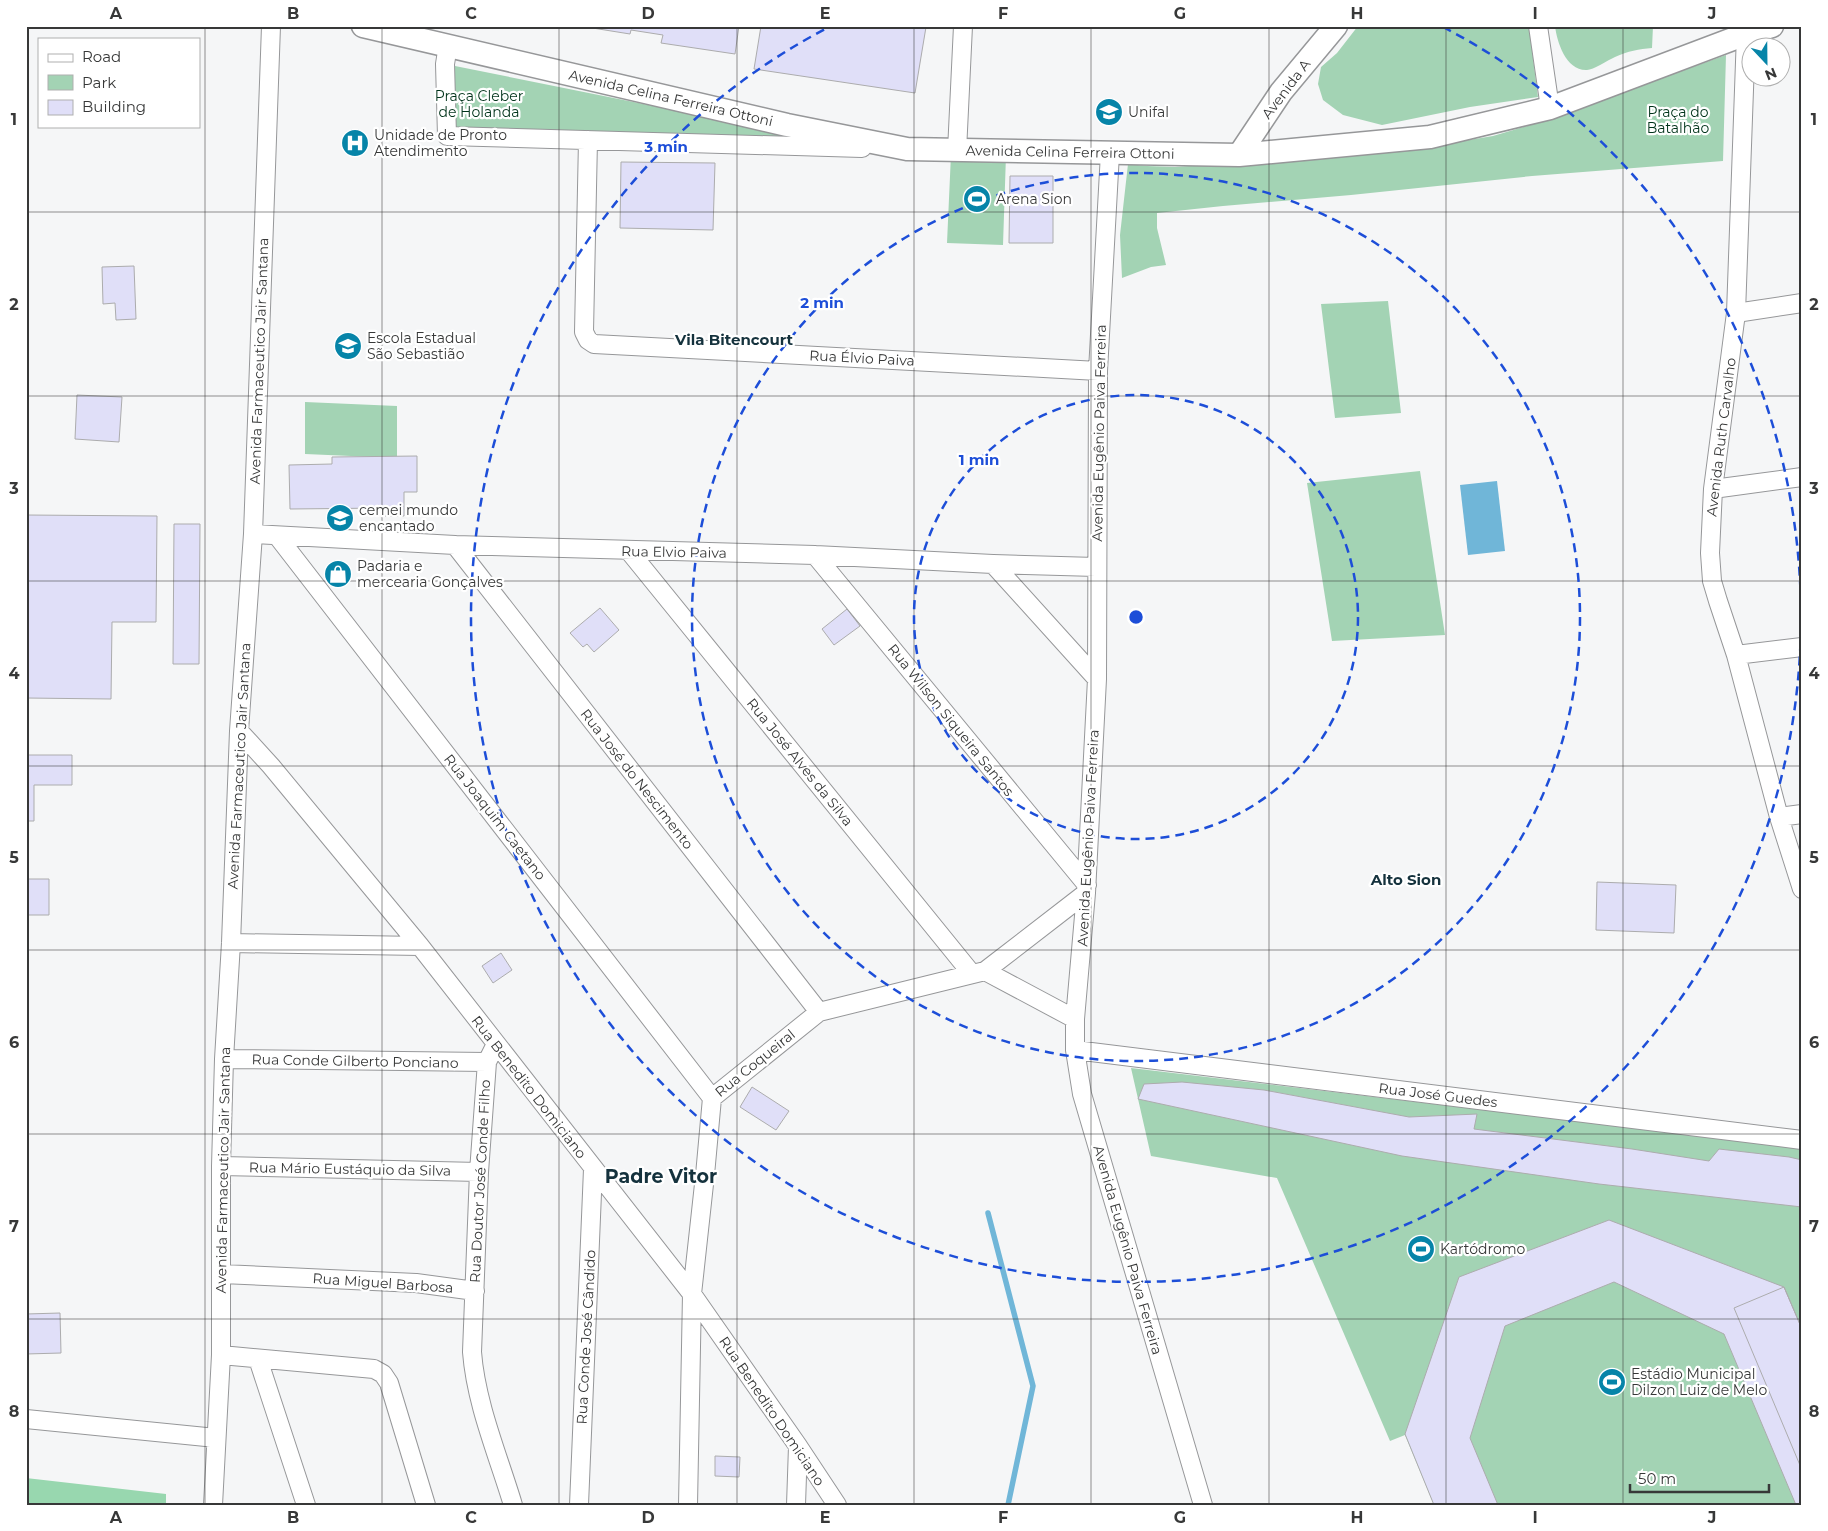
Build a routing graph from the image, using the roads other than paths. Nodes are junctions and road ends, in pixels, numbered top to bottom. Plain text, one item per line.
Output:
1 (270, 26) edge
2 (363, 26) edge
3 (963, 26) edge
4 (1336, 26) edge
5 (1538, 26) edge
6 (1772, 26) edge
7 (1746, 34) junction
8 (448, 46) junction
9 (1550, 108) junction
10 (588, 140) junction
11 (907, 149) junction
12 (957, 151) junction
13 (1110, 153) junction
14 (1239, 155) junction
15 (1802, 303) edge
16 (1736, 313) junction
17 (1098, 371) junction
18 (1802, 477) edge
19 (1713, 489) junction
20 (253, 534) junction
21 (278, 536) junction
22 (455, 546) junction
23 (629, 550) junction
24 (815, 555) junction
25 (993, 564) junction
26 (1096, 567) junction
27 (1802, 647) edge
28 (1736, 655) junction
29 (1096, 679) junction
30 (239, 732) junction
31 (1802, 814) edge
32 (1779, 817) junction
33 (1086, 889) junction
34 (1802, 889) edge
35 (231, 943) junction
36 (420, 946) junction
37 (978, 972) junction
38 (819, 1012) junction
39 (1075, 1019) junction
40 (496, 1044) junction
41 (1075, 1050) junction
42 (224, 1059) junction
43 (487, 1062) junction
44 (712, 1098) junction
45 (1802, 1140) edge
46 (220, 1166) junction
47 (594, 1169) junction
48 (479, 1172) junction
49 (222, 1274) junction
50 (475, 1291) junction
51 (692, 1294) junction
52 (221, 1355) junction
53 (258, 1358) junction
54 (26, 1419) edge
55 (216, 1438) junction
56 (798, 1446) junction
57 (212, 1505) edge
58 (306, 1505) edge
59 (426, 1505) edge
60 (514, 1505) edge
61 (579, 1505) edge
62 (688, 1505) edge
63 (796, 1505) edge
64 (837, 1505) edge
65 (1203, 1505) edge

1 - 20 street, Avenida Farmaceutico Jair Santana
2 - 8 street, Avenida Celina Ferreira Ottoni
3 - 12 street
4 - 14 street, Avenida A
5 - 9 street
6 - 7 street, Avenida Celina Ferreira Ottoni
7 - 9 street, Avenida Celina Ferreira Ottoni
7 - 16 street, Avenida Ruth Carvalho
8 - 10 street
8 - 11 street, Avenida Celina Ferreira Ottoni
9 - 14 street, Avenida Celina Ferreira Ottoni
10 - 11 street
10 - 17 street, Rua Élvio Paiva
11 - 12 street, Avenida Celina Ferreira Ottoni
12 - 13 street, Avenida Celina Ferreira Ottoni
13 - 14 street, Avenida Celina Ferreira Ottoni
13 - 17 street, Avenida Eugênio Paiva Ferreira
15 - 16 street
16 - 19 street, Avenida Ruth Carvalho
17 - 26 street, Avenida Eugênio Paiva Ferreira
18 - 19 street
19 - 28 street, Avenida Ruth Carvalho
20 - 21 street, Rua Elvio Paiva
20 - 30 street, Avenida Farmaceutico Jair Santana
21 - 22 street, Rua Elvio Paiva
21 - 44 street, Rua Joaquim Caetano
22 - 23 street, Rua Elvio Paiva
22 - 38 street, Rua José do Nescimento
23 - 24 street, Rua Elvio Paiva
23 - 37 street, Rua José Alves da Silva
24 - 25 street, Rua Elvio Paiva
24 - 33 street, Rua Wilson Siqueira Santos
25 - 26 street, Rua Elvio Paiva
25 - 29 street
26 - 29 street, Avenida Eugênio Paiva Ferreira
27 - 28 street
28 - 32 street, Avenida Ruth Carvalho
29 - 33 street, Avenida Eugênio Paiva Ferreira
30 - 35 street, Avenida Farmaceutico Jair Santana
30 - 36 street, Rua Benedito Domiciano
31 - 32 street
32 - 34 street, Avenida Ruth Carvalho
33 - 37 street, Rua Coqueiral
33 - 39 street, Avenida Eugênio Paiva Ferreira
35 - 36 street
35 - 42 street, Avenida Farmaceutico Jair Santana
36 - 40 street, Rua Benedito Domiciano
37 - 38 street, Rua Coqueiral
37 - 39 street
38 - 44 street, Rua Coqueiral
39 - 41 street, Avenida Eugênio Paiva Ferreira
40 - 43 street, Rua Doutor José Conde Filho
40 - 47 street, Rua Benedito Domiciano
41 - 45 street, Rua José Guedes
41 - 65 street, Avenida Eugênio Paiva Ferreira
42 - 43 street, Rua Conde Gilberto Ponciano
42 - 46 street, Avenida Farmaceutico Jair Santana
43 - 48 street, Rua Doutor José Conde Filho
44 - 51 street, Rua Coqueiral
46 - 48 street, Rua Mário Eustáquio da Silva
46 - 49 street, Avenida Farmaceutico Jair Santana
47 - 51 street, Rua Benedito Domiciano
47 - 61 street, Rua Conde José Cândido
48 - 50 street, Rua Doutor José Conde Filho
49 - 50 street, Rua Miguel Barbosa
49 - 52 street, Avenida Farmaceutico Jair Santana
50 - 60 street
51 - 56 street, Rua Benedito Domiciano
51 - 62 street, Rua Coqueiral
52 - 53 street
52 - 55 street, Avenida Farmaceutico Jair Santana
53 - 58 street
53 - 59 street
54 - 55 street
55 - 57 street, Avenida Farmaceutico Jair Santana
56 - 63 street
56 - 64 street, Rua Benedito Domiciano

